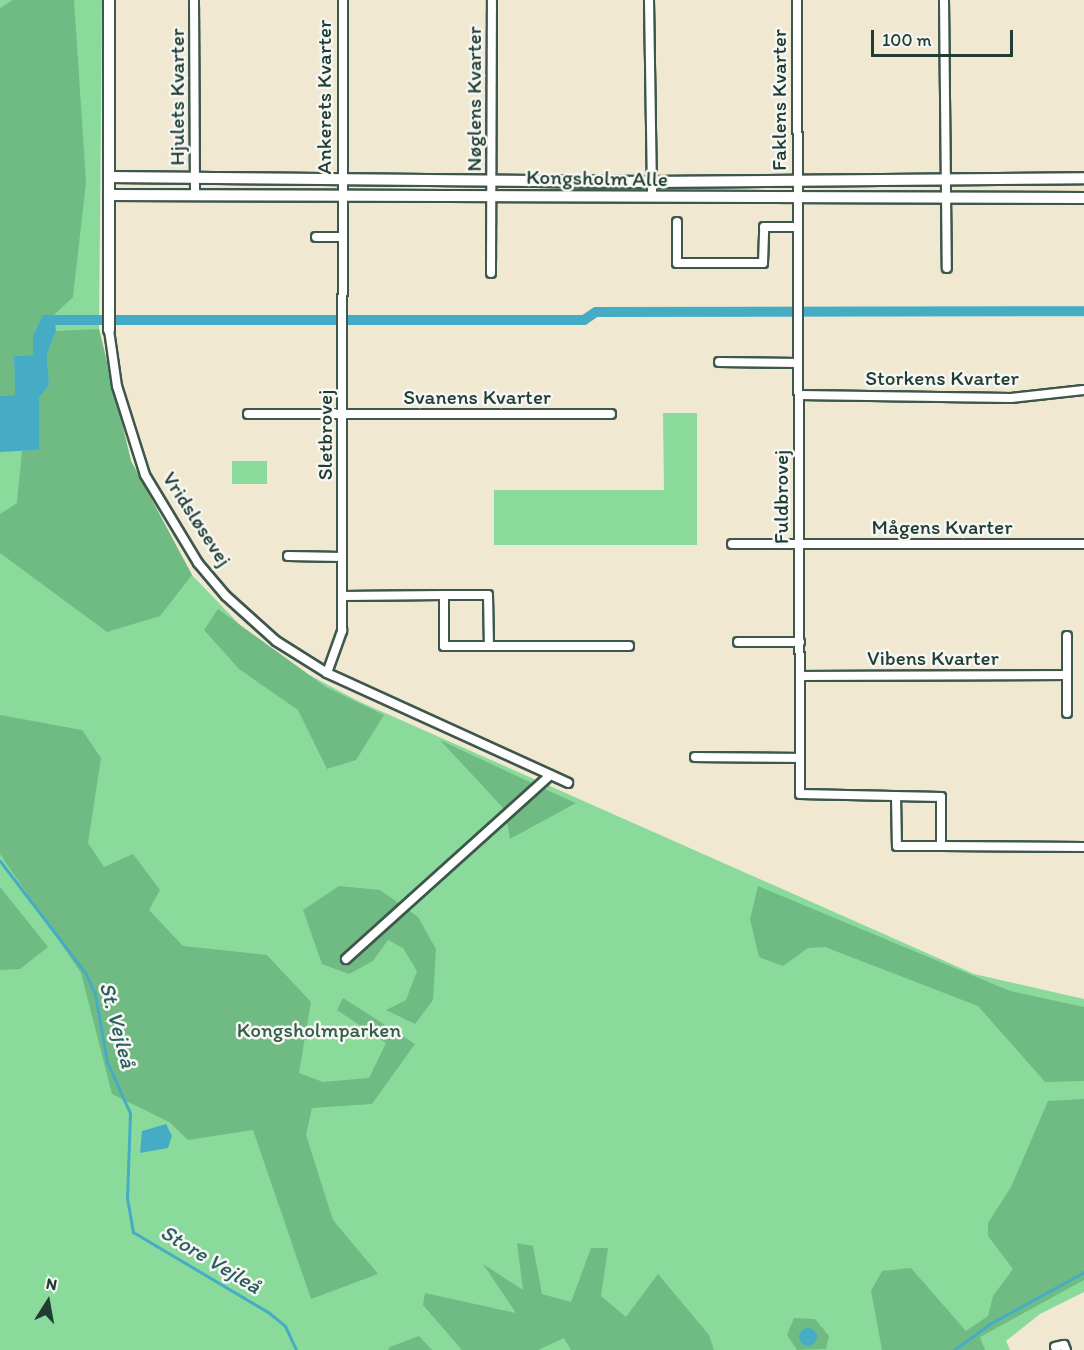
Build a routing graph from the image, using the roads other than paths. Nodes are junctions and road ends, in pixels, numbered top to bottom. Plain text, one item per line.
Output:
1 (109, 0) edge
2 (194, 0) edge
3 (343, 0) edge
4 (492, 0) edge
5 (650, 0) edge
6 (797, 0) edge
7 (944, 0) edge
8 (109, 177) junction
9 (492, 178) junction
10 (1084, 178) edge
11 (797, 179) junction
12 (947, 179) junction
13 (195, 180) junction
14 (342, 181) junction
15 (651, 182) junction
16 (652, 194) junction
17 (109, 195) junction
18 (195, 195) junction
19 (342, 195) junction
20 (947, 197) junction
21 (1084, 198) edge
22 (492, 199) junction
23 (798, 199) junction
24 (677, 222) dead end
25 (798, 227) junction
26 (316, 237) dead end
27 (342, 237) junction
28 (947, 268) dead end
29 (491, 273) dead end
30 (109, 330) joint
31 (719, 362) dead end
32 (798, 363) junction
33 (1084, 390) edge
34 (799, 395) junction
35 (248, 414) dead end
36 (611, 414) dead end
37 (344, 415) junction
38 (732, 544) dead end
39 (1084, 544) edge
40 (799, 545) junction
41 (288, 556) dead end
42 (342, 557) junction
43 (444, 595) junction
44 (343, 596) junction
45 (1067, 636) dead end
46 (738, 642) dead end
47 (800, 642) junction
48 (489, 646) junction
49 (629, 646) dead end
50 (327, 673) junction
51 (1067, 675) junction
52 (800, 676) junction
53 (1067, 713) dead end
54 (695, 757) dead end
55 (800, 758) junction
56 (550, 775) junction
57 (568, 783) dead end
58 (897, 796) junction
59 (941, 846) junction
60 (1084, 847) edge
61 (346, 959) dead end
62 (1054, 1347) dead end
63 (1066, 1350) edge

1 - 8 street, Vridsløsevej
2 - 13 street, Hjulets Kvarter
3 - 14 street, Ankerets Kvarter
4 - 9 street, Nøglens Kvarter
5 - 15 street
6 - 11 street, Faklens Kvarter
7 - 12 street
8 - 13 street, Kongsholm Alle
8 - 17 street, Vridsløsevej
9 - 14 street, Kongsholm Alle
9 - 15 street, Kongsholm Alle
9 - 22 street, Nøglens Kvarter
10 - 12 street, Kongsholm Alle
11 - 12 street, Kongsholm Alle
11 - 15 street, Kongsholm Alle
11 - 23 street, Faklens Kvarter
12 - 20 street
13 - 14 street, Kongsholm Alle
13 - 18 street, Hjulets Kvarter
14 - 19 street, Ankerets Kvarter
15 - 16 street
16 - 22 street, Kongsholm Alle
16 - 23 street, Kongsholm Alle
17 - 18 street, Kongsholm Alle
17 - 30 street, Vridsløsevej
18 - 19 street, Kongsholm Alle
19 - 22 street, Kongsholm Alle
19 - 27 street, Sletbrovej
20 - 21 street, Kongsholm Alle
20 - 23 street, Kongsholm Alle
20 - 28 street
22 - 29 street, Nøglens Kvarter
23 - 25 street, Fuldbrovej
24 - 25 street
25 - 32 street, Fuldbrovej
26 - 27 street
27 - 37 street, Sletbrovej
30 - 50 street, Vridsløsevej
31 - 32 street
32 - 34 street, Fuldbrovej
33 - 34 street, Storkens Kvarter
34 - 40 street, Fuldbrovej
35 - 37 street, Svanens Kvarter
36 - 37 street, Svanens Kvarter
37 - 42 street, Sletbrovej
38 - 40 street, Mågens Kvarter
39 - 40 street, Mågens Kvarter
40 - 47 street, Fuldbrovej
41 - 42 street
42 - 44 street, Sletbrovej
43 - 44 street
43 - 48 street
43 - 48 street
44 - 50 street, Sletbrovej
45 - 51 street
46 - 47 street
47 - 52 street, Fuldbrovej
48 - 49 street
50 - 56 street, Vridsløsevej
51 - 52 street, Vibens Kvarter
51 - 53 street
52 - 55 street, Fuldbrovej
54 - 55 street
55 - 58 street, Fuldbrovej
56 - 57 street, Vridsløsevej
56 - 61 street
58 - 59 street
58 - 59 street
59 - 60 street
62 - 63 street

